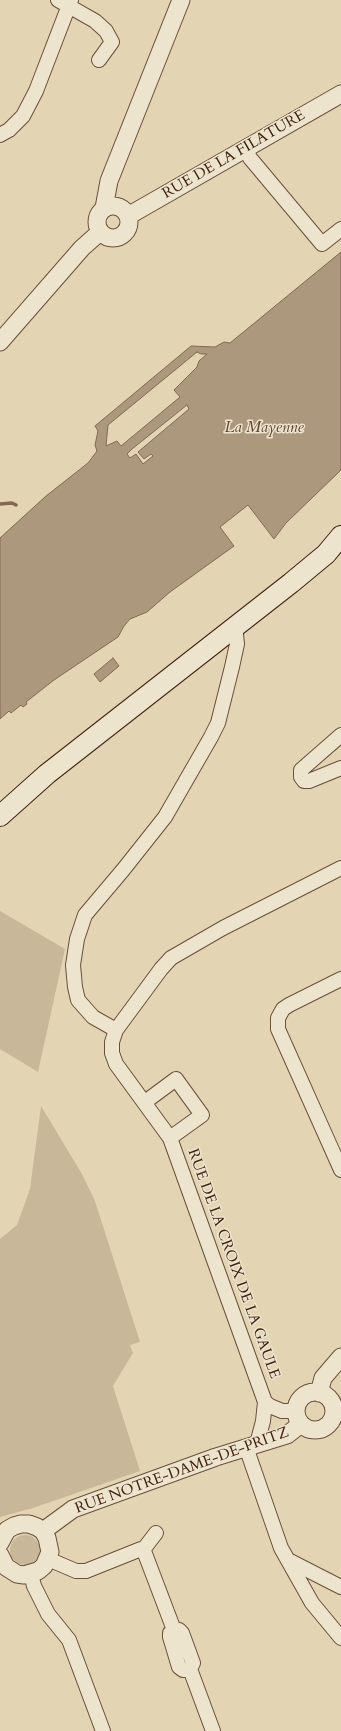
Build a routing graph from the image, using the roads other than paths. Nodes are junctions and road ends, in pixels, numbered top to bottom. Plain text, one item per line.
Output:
1 (181, 0) edge
2 (66, 2) edge
3 (99, 60) dead end
4 (341, 94) edge
5 (0, 135) edge
6 (246, 148) junction
7 (104, 208) junction
8 (128, 216) junction
9 (341, 229) edge
10 (100, 232) junction
11 (0, 342) edge
12 (341, 536) edge
13 (235, 626) junction
14 (341, 735) edge
15 (341, 768) edge
16 (0, 816) edge
17 (341, 868) edge
18 (341, 979) edge
19 (116, 1030) junction
20 (145, 1102) junction
21 (170, 1138) junction
22 (341, 1170) edge
23 (341, 1176) edge
24 (341, 1357) edge
25 (319, 1393) junction
26 (265, 1402) junction
27 (299, 1417) junction
28 (337, 1419) edge
29 (251, 1446) junction
30 (43, 1532) junction
31 (156, 1533) dead end
32 (2, 1535) edge
33 (142, 1550) junction
34 (48, 1559) junction
35 (287, 1560) junction
36 (2, 1564) edge
37 (31, 1574) junction
38 (341, 1587) edge
39 (341, 1638) edge
40 (103, 1731) edge
41 (213, 1731) edge

1 - 7 street
2 - 3 street
2 - 5 street
4 - 6 street, RUE DE LA FILATURE
6 - 8 street, RUE DE LA FILATURE
6 - 9 street
7 - 8 street
7 - 10 street
8 - 10 street
10 - 11 street
12 - 13 main road
13 - 16 main road
13 - 19 street
14 - 15 street
17 - 19 street
18 - 22 street
19 - 20 street, RUE DE LA CROIX DE LA GAULE
20 - 21 street, RUE DE LA CROIX DE LA GAULE
20 - 21 street, RUE DE LA CROIX DE LA GAULE
21 - 26 street, RUE DE LA CROIX DE LA GAULE
22 - 23 street
24 - 25 street
25 - 27 street
25 - 28 street
26 - 27 street, RUE DE LA CROIX DE LA GAULE
26 - 29 street, RUE DE LA CROIX DE LA GAULE
27 - 28 street
27 - 29 street, RUE NOTRE-DAME-DE-PRITZ
29 - 30 street, RUE NOTRE-DAME-DE-PRITZ
29 - 35 street
30 - 32 street
30 - 34 street
31 - 33 street
33 - 34 street
33 - 41 street
34 - 37 street
35 - 38 street
35 - 39 street
36 - 37 street
37 - 40 street

